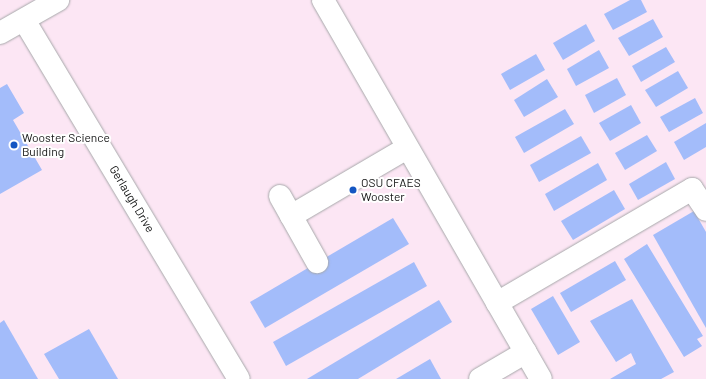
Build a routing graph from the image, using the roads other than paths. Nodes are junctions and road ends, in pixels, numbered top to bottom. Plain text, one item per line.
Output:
1 (58, 0) edge
2 (323, 0) edge
3 (24, 20) junction
4 (0, 33) edge
5 (407, 148) junction
6 (280, 196) dead end
7 (706, 210) edge
8 (291, 216) junction
9 (317, 262) dead end
10 (497, 303) junction
11 (526, 352) junction
12 (238, 379) edge
13 (480, 379) edge
14 (541, 379) edge

1 - 3 lane
2 - 5 lane
3 - 4 lane
3 - 12 lane, Gerlaugh Drive
5 - 8 lane
5 - 10 lane
6 - 8 lane
7 - 10 lane
8 - 9 lane
10 - 11 lane
11 - 13 lane
11 - 14 lane

